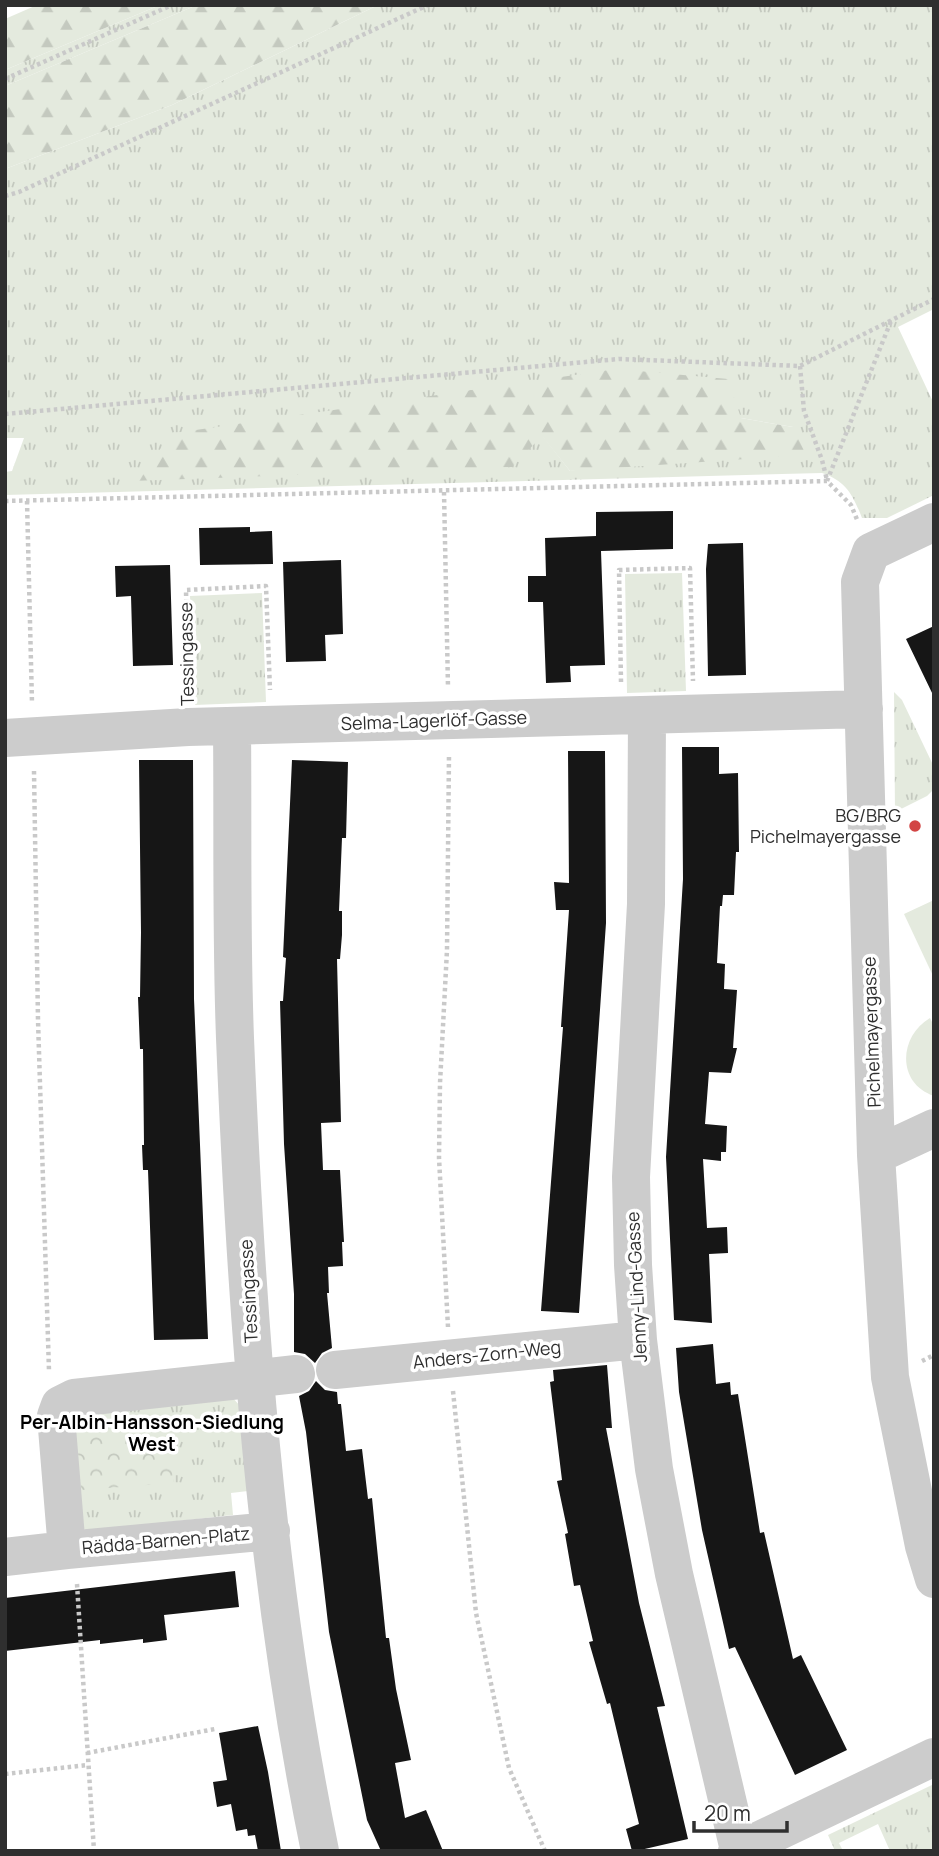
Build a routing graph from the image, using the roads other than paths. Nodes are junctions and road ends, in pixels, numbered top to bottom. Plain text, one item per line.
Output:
1 (934, 522) edge
2 (863, 709) junction
3 (635, 715) junction
4 (232, 726) junction
5 (19, 738) edge
6 (934, 1128) edge
7 (876, 1155) junction
8 (638, 1340) junction
9 (335, 1370) dead end
10 (296, 1374) dead end
11 (254, 1379) junction
12 (271, 1531) junction
13 (67, 1550) junction
14 (5, 1557) edge
15 (934, 1579) edge
16 (934, 1757) edge
17 (738, 1850) edge
18 (320, 1851) edge

1 - 2 street, Pichelmayergasse
2 - 3 street, Selma-Lagerlöf-Gasse
2 - 7 street, Pichelmayergasse
3 - 4 street, Selma-Lagerlöf-Gasse
3 - 8 street, Jenny-Lind-Gasse
4 - 5 street, Selma-Lagerlöf-Gasse
4 - 11 street, Tessingasse
6 - 7 street
7 - 15 street, Pichelmayergasse
8 - 9 street, Anders-Zorn-Weg
8 - 17 street, Jenny-Lind-Gasse
10 - 11 street
11 - 12 street, Tessingasse
11 - 13 street, Rädda-Barnen-Platz
12 - 13 street, Rädda-Barnen-Platz
12 - 18 street, Tessingasse
13 - 14 street
16 - 17 street

